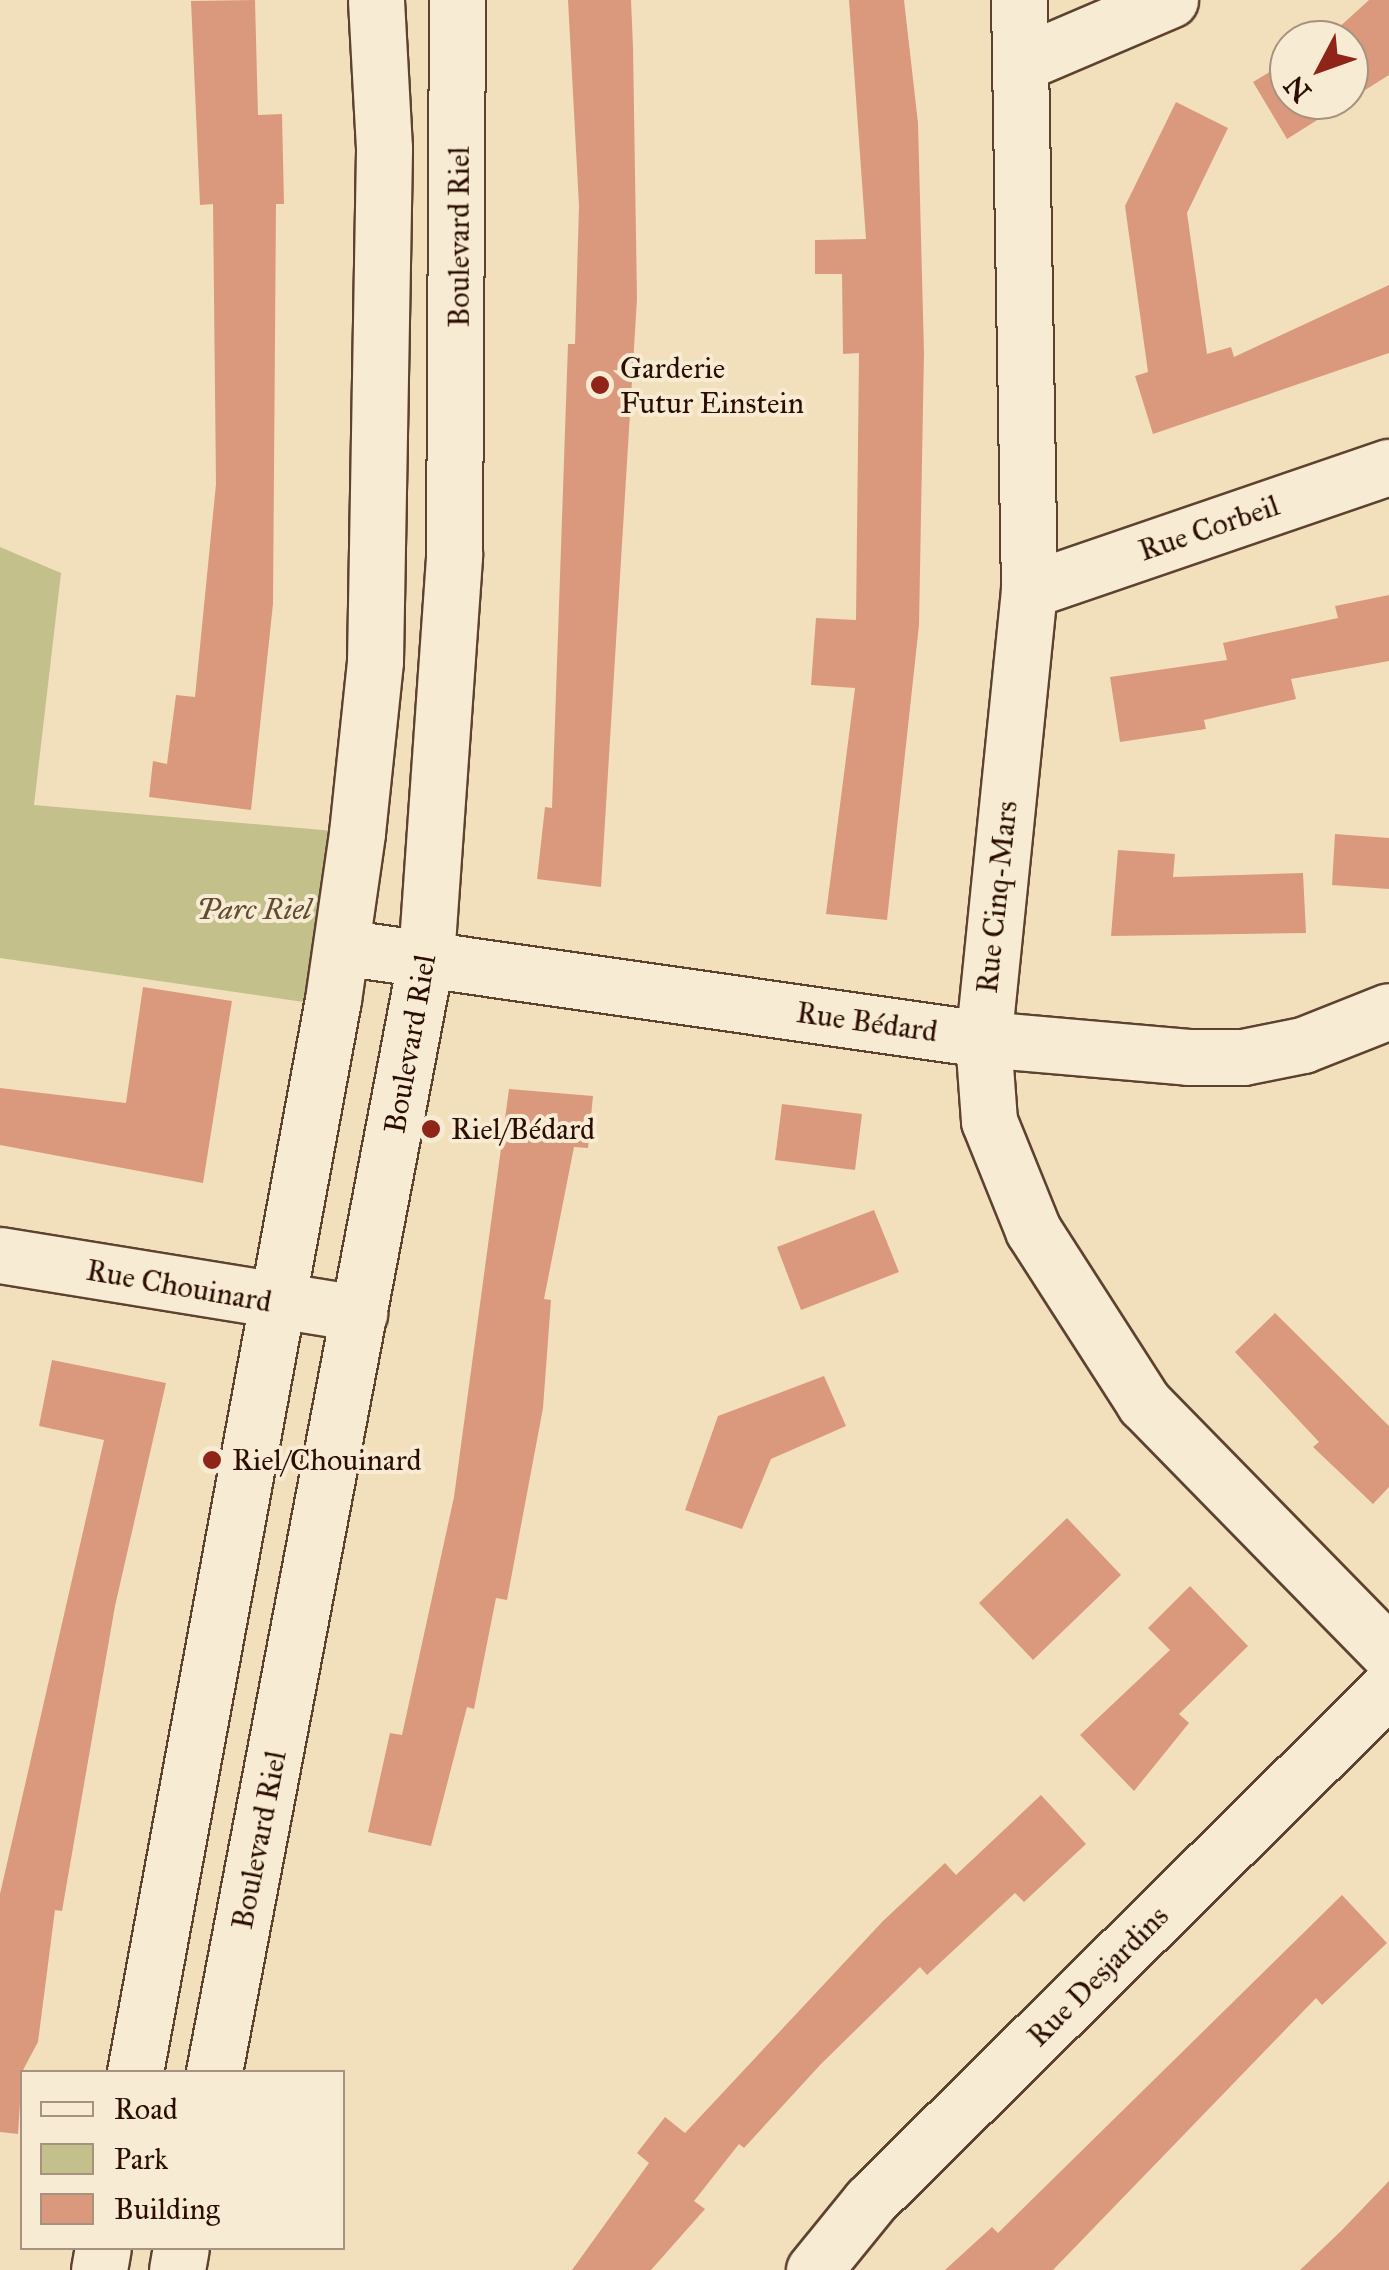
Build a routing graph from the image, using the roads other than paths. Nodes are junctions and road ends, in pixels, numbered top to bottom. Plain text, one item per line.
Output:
1 (376, 0) edge
2 (457, 0) edge
3 (1018, 0) edge
4 (1170, 0) edge
5 (1022, 62) junction
6 (1389, 467) edge
7 (1029, 590) junction
8 (342, 947) junction
9 (426, 958) junction
10 (1389, 1011) edge
11 (983, 1039) junction
12 (0, 1254) edge
13 (276, 1303) junction
14 (359, 1313) junction
15 (1389, 1654) edge
16 (1389, 1688) edge
17 (135, 2070) edge
18 (214, 2070) edge
19 (814, 2270) edge

1 - 8 street
2 - 9 street, Boulevard Riel
3 - 5 street, Rue Cinq-Mars
4 - 5 street
5 - 7 street, Rue Cinq-Mars
6 - 7 street, Rue Corbeil
7 - 11 street, Rue Cinq-Mars
8 - 9 street, Rue Bédard
8 - 13 street
9 - 11 street, Rue Bédard
9 - 14 street, Boulevard Riel
10 - 11 street, Rue Bédard
11 - 15 street, Rue Cinq-Mars
12 - 13 street, Rue Chouinard
13 - 14 street, Rue Chouinard
13 - 17 street
14 - 18 street, Boulevard Riel
16 - 19 street, Rue Desjardins

